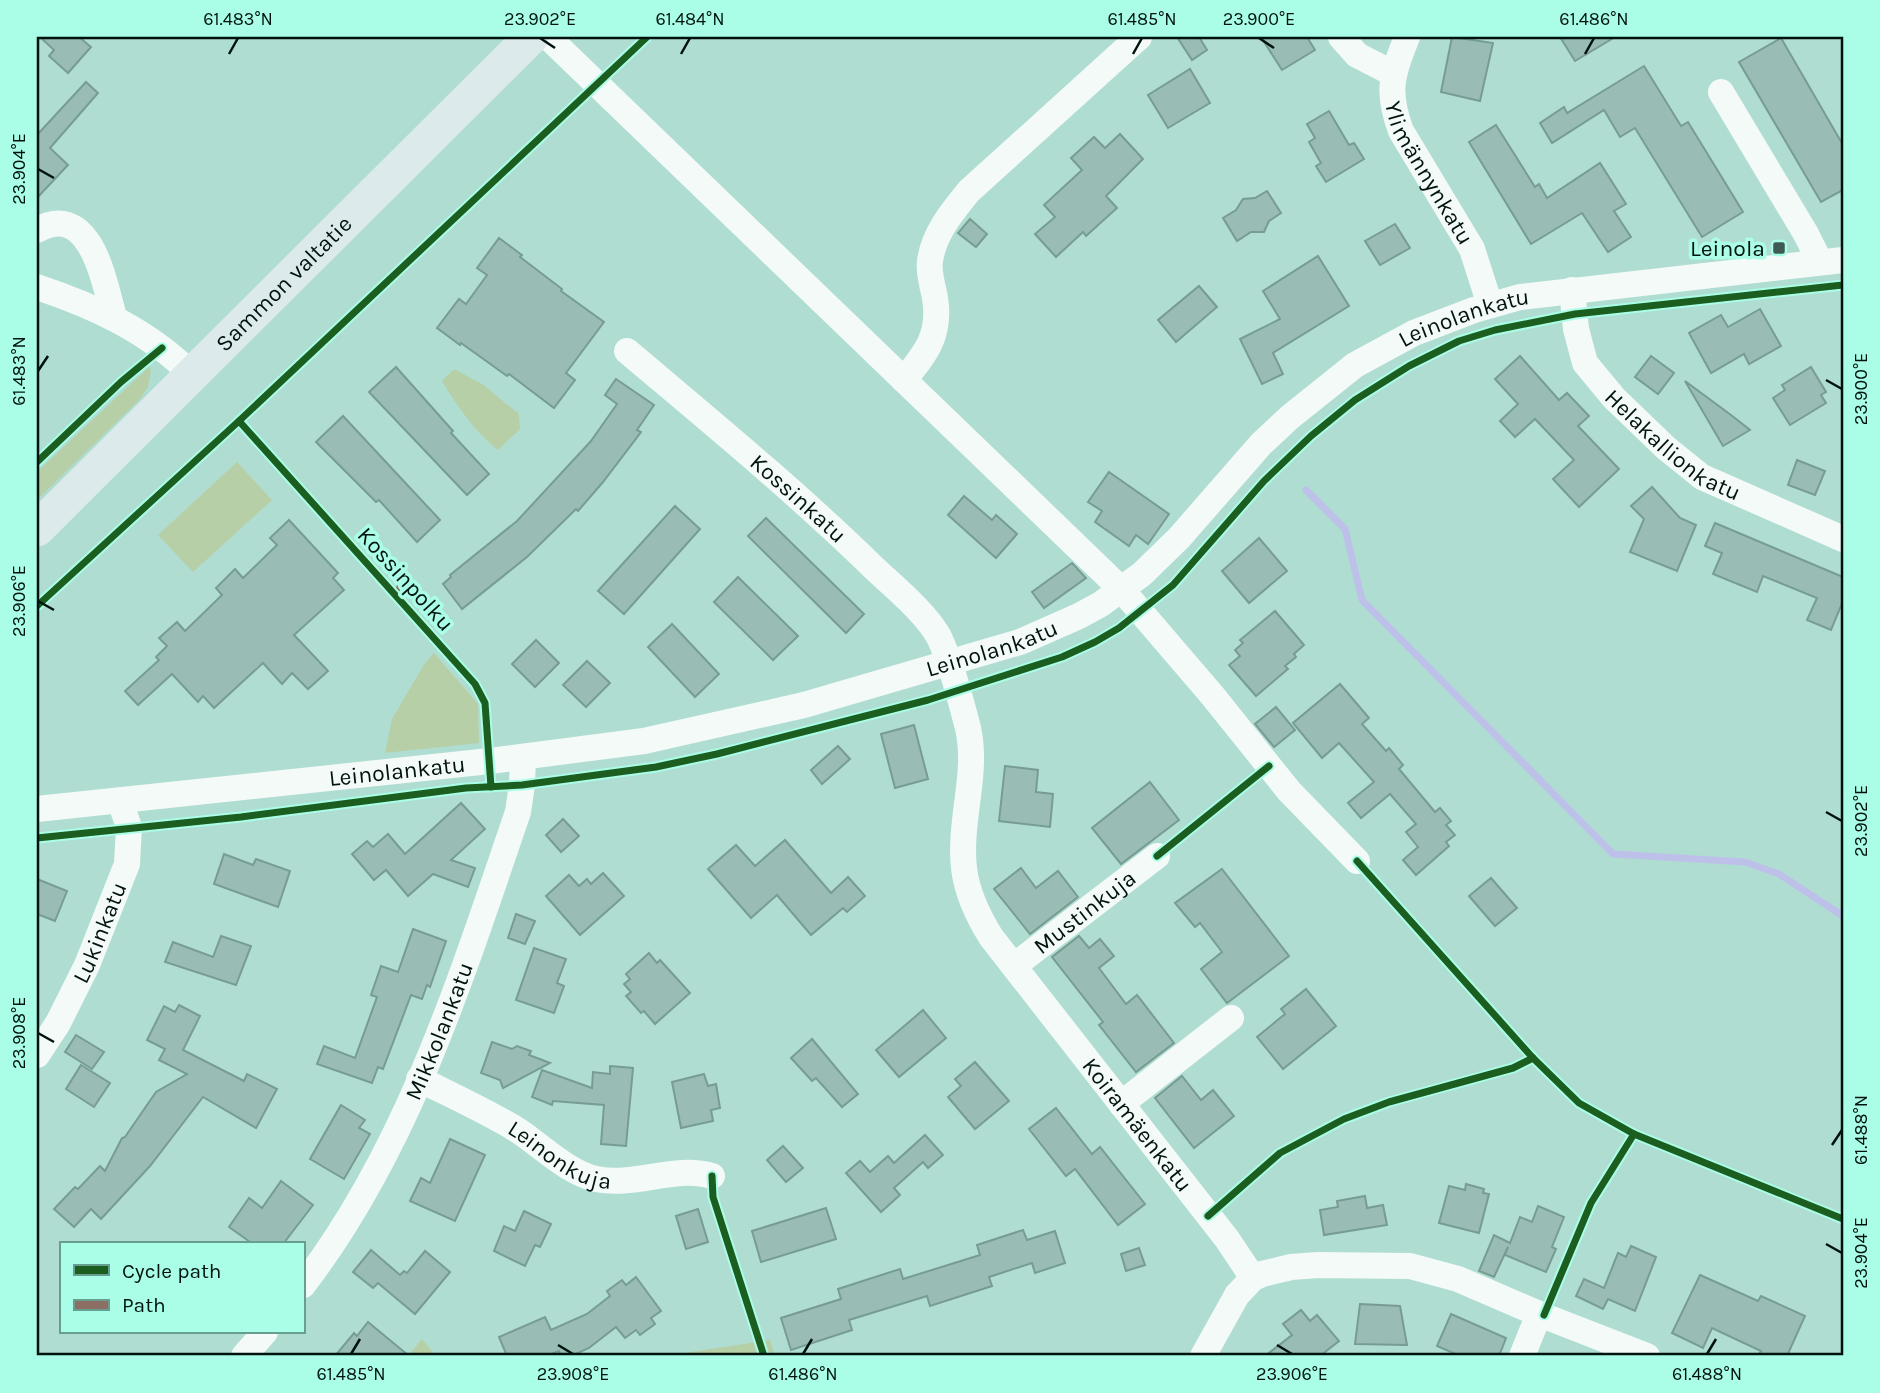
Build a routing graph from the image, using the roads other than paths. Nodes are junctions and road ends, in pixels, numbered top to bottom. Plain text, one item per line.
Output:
1 (531, 37) edge
2 (548, 37) edge
3 (1139, 37) edge
4 (1341, 37) edge
5 (1407, 37) edge
6 (1394, 74) junction
7 (1721, 92) dead end
8 (37, 230) edge
9 (1832, 261) edge
10 (37, 287) edge
11 (1572, 290) junction
12 (1490, 305) junction
13 (114, 317) junction
14 (627, 351) dead end
15 (192, 375) junction
16 (904, 380) junction
17 (37, 529) edge
18 (1843, 539) edge
19 (1122, 590) junction
20 (948, 664) junction
21 (523, 757) junction
22 (120, 801) junction
23 (37, 809) edge
24 (1157, 856) dead end
25 (1356, 861) dead end
26 (1014, 966) junction
27 (1231, 1018) dead end
28 (37, 1055) edge
29 (419, 1079) junction
30 (1121, 1104) junction
31 (712, 1176) dead end
32 (1253, 1278) junction
33 (304, 1284) edge
34 (1539, 1314) junction
35 (263, 1334) edge
36 (244, 1356) edge
37 (1203, 1356) edge
38 (1522, 1356) edge
39 (1647, 1356) edge

1 - 15 main road, Sammon valtatie
2 - 16 street
3 - 16 street
4 - 6 street
5 - 6 street, Ylimännynkatu
6 - 12 street, Ylimännynkatu
7 - 9 street
8 - 13 street
9 - 11 street, Leinolankatu
10 - 13 street
11 - 12 street, Leinolankatu
11 - 18 street, Helakallionkatu
12 - 19 street, Leinolankatu
13 - 15 street
14 - 20 street, Kossinkatu
15 - 17 main road, Sammon valtatie
16 - 19 street
19 - 20 street, Leinolankatu
19 - 25 street
20 - 21 street, Leinolankatu
20 - 26 street, Koiramäenkatu
21 - 22 street, Leinolankatu
21 - 29 street, Mikkolankatu
22 - 23 street, Leinolankatu
22 - 28 street, Lukinkatu
24 - 26 street, Mustinkuja
26 - 30 street, Koiramäenkatu
27 - 30 street
29 - 31 street, Leinonkuja
29 - 33 street, Mikkolankatu
30 - 32 street, Koiramäenkatu
32 - 34 street
32 - 37 street
34 - 38 street
34 - 39 street
35 - 36 street

